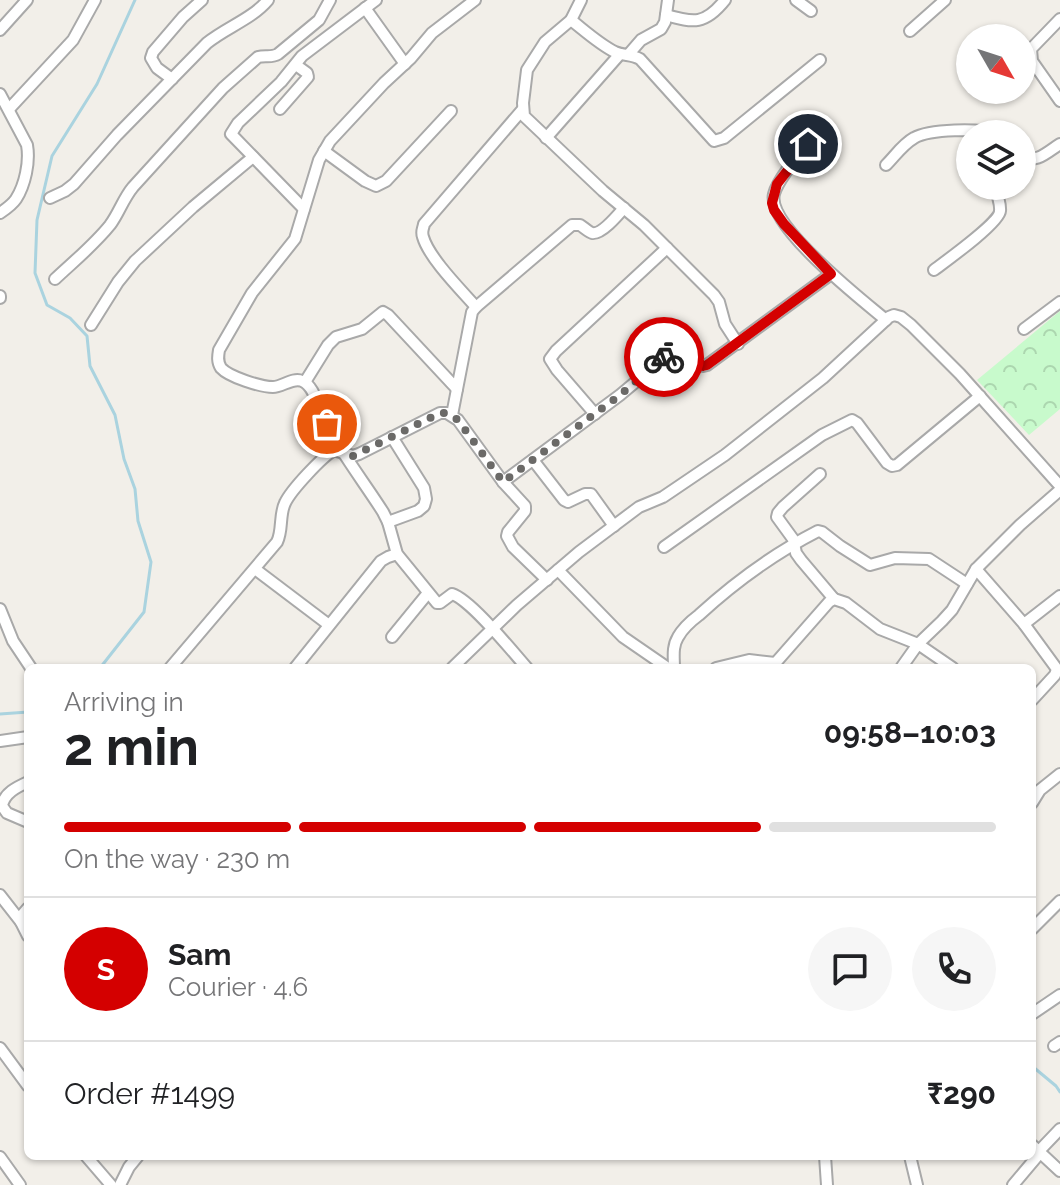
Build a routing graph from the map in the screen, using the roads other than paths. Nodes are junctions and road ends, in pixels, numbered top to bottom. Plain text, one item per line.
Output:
1 (27, 0) edge
2 (95, 0) edge
3 (202, 0) edge
4 (268, 0) edge
5 (330, 0) edge
6 (376, 0) edge
7 (475, 0) edge
8 (581, 0) edge
9 (668, 0) edge
10 (725, 0) edge
11 (796, 0) edge
12 (945, 0) edge
13 (365, 8) junction
14 (811, 11) dead end
15 (666, 15) junction
16 (1060, 19) edge
17 (571, 20) junction
18 (0, 30) edge
19 (910, 31) dead end
20 (624, 54) junction
21 (820, 60) dead end
22 (405, 64) junction
23 (296, 65) junction
24 (172, 79) junction
25 (0, 94) edge
26 (1060, 101) edge
27 (9, 109) junction
28 (280, 109) dead end
29 (523, 109) junction
30 (451, 111) dead end
31 (823, 124) dead end
32 (956, 130) edge
33 (546, 138) junction
34 (1060, 144) edge
35 (324, 151) junction
36 (253, 157) junction
37 (1036, 159) edge
38 (886, 165) dead end
39 (50, 198) dead end
40 (998, 200) edge
41 (624, 208) junction
42 (304, 209) junction
43 (0, 213) edge
44 (667, 248) junction
45 (934, 270) dead end
46 (831, 274) junction
47 (55, 279) dead end
48 (1060, 302) edge
49 (476, 307) junction
50 (886, 320) junction
51 (91, 325) dead end
52 (1024, 329) dead end
53 (738, 344) junction
54 (305, 382) junction
55 (457, 389) junction
56 (980, 396) junction
57 (595, 414) junction
58 (452, 415) junction
59 (392, 437) junction
60 (344, 453) junction
61 (533, 460) junction
62 (820, 474) dead end
63 (503, 482) junction
64 (1060, 488) edge
65 (388, 522) junction
66 (614, 526) junction
67 (795, 545) junction
68 (664, 547) dead end
69 (397, 554) junction
70 (255, 569) junction
71 (976, 569) junction
72 (558, 570) junction
73 (547, 580) junction
74 (967, 584) junction
75 (428, 593) junction
76 (1060, 596) edge
77 (834, 599) junction
78 (0, 609) edge
79 (1024, 624) junction
80 (329, 625) junction
81 (492, 629) junction
82 (392, 637) dead end
83 (918, 644) junction
84 (28, 664) edge
85 (173, 664) edge
86 (298, 664) edge
87 (456, 664) edge
88 (523, 664) edge
89 (665, 664) edge
90 (671, 664) edge
91 (732, 664) edge
92 (768, 664) edge
93 (774, 664) edge
94 (904, 664) edge
95 (947, 664) edge
96 (1036, 696) edge
97 (24, 738) edge
98 (0, 741) edge
99 (1060, 774) edge
100 (24, 784) edge
101 (24, 795) edge
102 (1036, 796) edge
103 (4, 797) edge
104 (24, 820) edge
105 (0, 895) edge
106 (1060, 901) edge
107 (24, 913) edge
108 (21, 922) junction
109 (1036, 925) edge
110 (24, 928) edge
111 (1060, 995) edge
112 (1036, 1011) edge
113 (0, 1048) edge
114 (24, 1081) edge
115 (1060, 1129) edge
116 (1037, 1150) edge
117 (0, 1157) edge
118 (89, 1160) edge
119 (135, 1160) edge
120 (825, 1160) edge
121 (911, 1160) edge
122 (1030, 1160) edge
123 (1060, 1171) edge
124 (20, 1185) edge
125 (111, 1185) edge
126 (120, 1185) edge
127 (827, 1185) edge
128 (917, 1185) edge
129 (1013, 1185) edge

1 - 18 street
2 - 27 street
3 - 24 street
4 - 24 street
5 - 47 street
6 - 13 street
7 - 22 street
8 - 17 street
9 - 15 street
10 - 15 street
11 - 14 street
12 - 19 street
13 - 22 street
13 - 23 street
15 - 20 street
16 - 26 street
17 - 20 street
17 - 29 street
20 - 21 street
20 - 33 street
22 - 35 street
23 - 28 street
23 - 36 street
24 - 39 street
25 - 27 street
27 - 43 street
29 - 33 street
29 - 49 street
30 - 35 street
31 - 46 street
32 - 38 street
33 - 41 street
34 - 37 street
35 - 42 street
36 - 42 street
36 - 51 street
40 - 45 street
41 - 44 street
41 - 49 street
42 - 54 street
44 - 53 street
44 - 57 street
46 - 50 street
46 - 53 street
48 - 52 street
49 - 55 street
50 - 56 street
50 - 66 street
53 - 57 street
54 - 55 street
54 - 60 street
55 - 58 street
56 - 64 street
56 - 68 street
57 - 61 street
58 - 59 street
58 - 63 street
59 - 60 street
59 - 65 street
60 - 65 street
60 - 70 street
61 - 63 street
61 - 66 street
62 - 67 street
63 - 73 street
64 - 71 street
65 - 69 street
66 - 72 street
67 - 74 street
67 - 77 street
67 - 90 street
69 - 75 street
69 - 80 street
70 - 80 street
70 - 85 street
71 - 74 street
71 - 79 street
72 - 73 street
72 - 89 street
73 - 81 street
74 - 83 street
75 - 81 street
75 - 82 street
76 - 79 street
77 - 83 street
77 - 93 street
78 - 84 street
79 - 96 street
80 - 86 street
81 - 87 street
81 - 88 street
83 - 94 street
83 - 95 street
91 - 92 street
97 - 98 street
99 - 102 street
100 - 103 street
101 - 103 street
103 - 104 street
105 - 108 street
106 - 109 street
107 - 108 street
108 - 110 street
111 - 112 street
113 - 114 street
115 - 116 street
116 - 123 street
117 - 124 street
118 - 125 street
119 - 126 street
120 - 127 street
121 - 128 street
122 - 129 street

